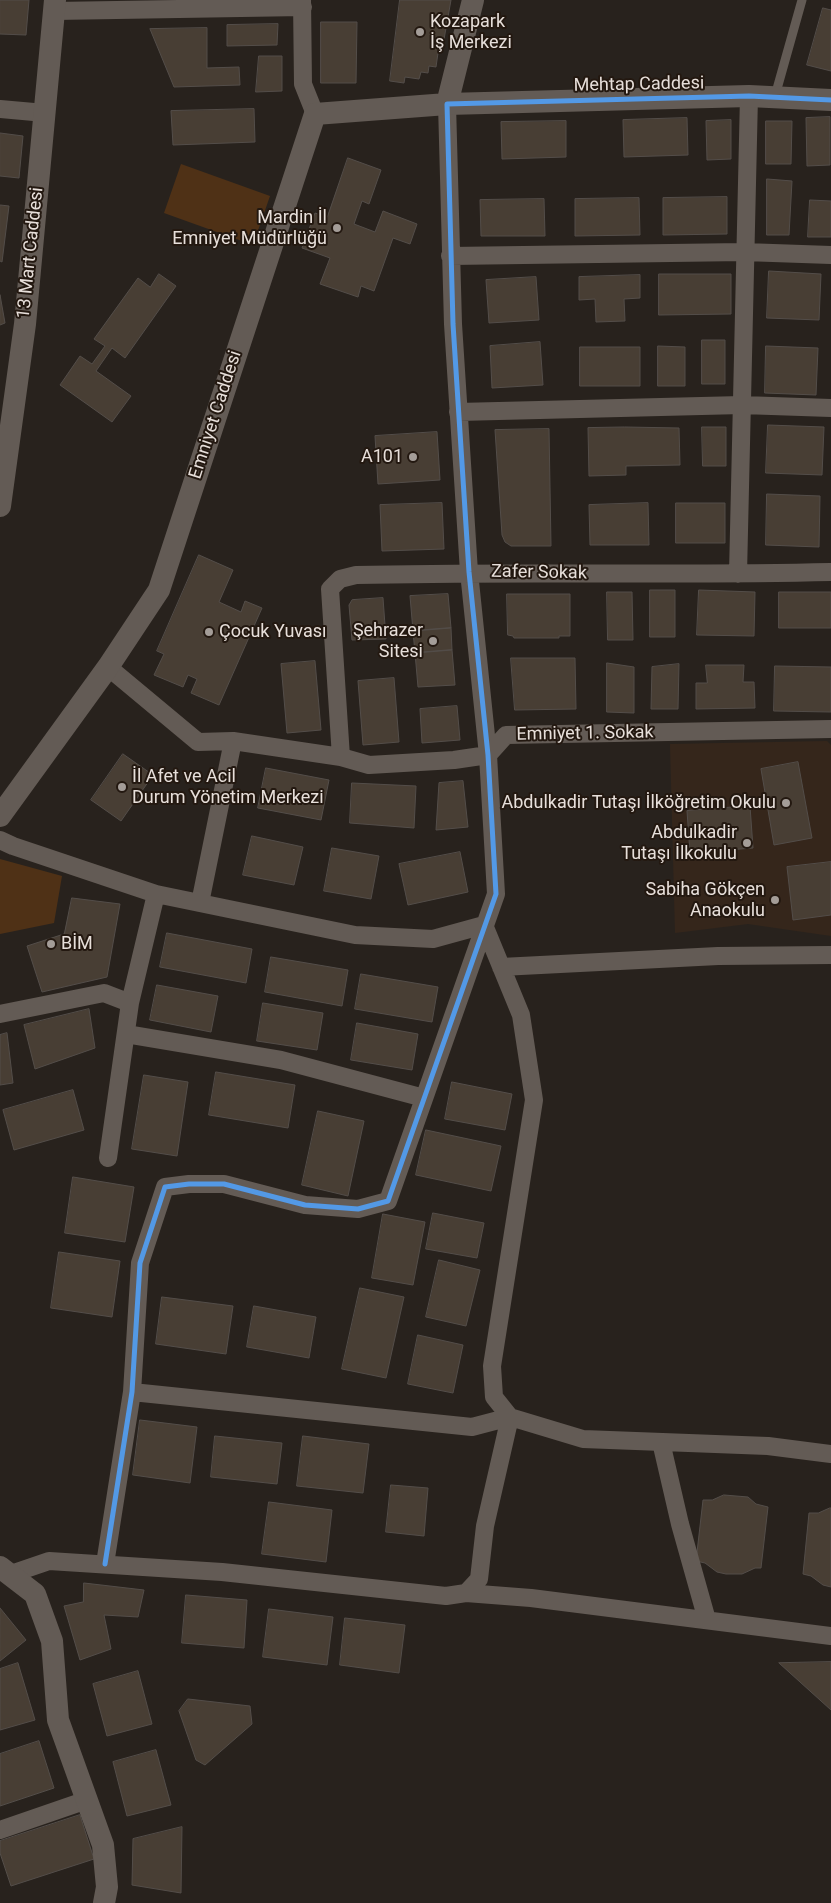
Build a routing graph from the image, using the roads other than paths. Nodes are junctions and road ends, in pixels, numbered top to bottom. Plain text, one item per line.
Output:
1 (473, 0) edge
2 (802, 0) edge
3 (302, 4) edge
4 (55, 5) edge
5 (749, 96) junction
6 (775, 96) junction
7 (449, 98) junction
8 (831, 100) edge
9 (0, 109) edge
10 (45, 113) junction
11 (315, 114) junction
12 (744, 252) junction
13 (831, 254) edge
14 (450, 256) junction
15 (742, 405) junction
16 (831, 408) edge
17 (458, 412) junction
18 (1, 478) edge
19 (0, 506) edge
20 (469, 572) junction
21 (831, 572) edge
22 (738, 574) junction
23 (108, 667) junction
24 (831, 729) edge
25 (233, 741) junction
26 (488, 755) junction
27 (341, 757) junction
28 (0, 816) edge
29 (0, 840) edge
30 (156, 894) junction
31 (200, 902) junction
32 (484, 925) junction
33 (831, 955) edge
34 (501, 967) junction
35 (130, 1003) junction
36 (0, 1014) edge
37 (126, 1034) junction
38 (424, 1098) junction
39 (108, 1158) dead end
40 (132, 1392) junction
41 (510, 1417) junction
42 (661, 1442) junction
43 (831, 1454) edge
44 (105, 1564) junction
45 (6, 1570) edge
46 (466, 1593) junction
47 (707, 1620) junction
48 (831, 1636) edge
49 (87, 1800) junction
50 (0, 1830) edge
51 (104, 1903) edge

1 - 7 street
2 - 6 lane
3 - 4 street
3 - 11 street
4 - 10 street, 13 Mart Caddesi
5 - 6 street, Mehtap Caddesi
5 - 7 street, Mehtap Caddesi
5 - 12 street
6 - 8 street, Mehtap Caddesi
7 - 11 street
7 - 14 street
9 - 10 street
10 - 18 street, 13 Mart Caddesi
11 - 23 street, Emniyet Caddesi
12 - 13 street
12 - 14 street
12 - 15 street
14 - 17 street
15 - 16 street
15 - 17 street
15 - 22 street
17 - 20 street
18 - 19 street, 13 Mart Caddesi
20 - 22 street, Zafer Sokak
20 - 26 street
20 - 27 street, Zafer Sokak
21 - 22 street, Zafer Sokak
23 - 25 street
23 - 28 street, Emniyet Caddesi
24 - 26 street, Emniyet 1. Sokak
25 - 27 street
25 - 31 street
26 - 27 street
26 - 32 street
29 - 30 street
30 - 31 street
30 - 35 street
31 - 32 street
32 - 34 street
32 - 38 street
33 - 34 street
34 - 41 street
35 - 36 street
35 - 37 street
37 - 38 street
37 - 39 street
38 - 40 street
40 - 41 street
40 - 44 street
41 - 42 street
41 - 46 street
42 - 43 street
42 - 47 street
44 - 45 street
44 - 46 street
45 - 49 street
46 - 47 street
47 - 48 street
49 - 50 street
49 - 51 street

